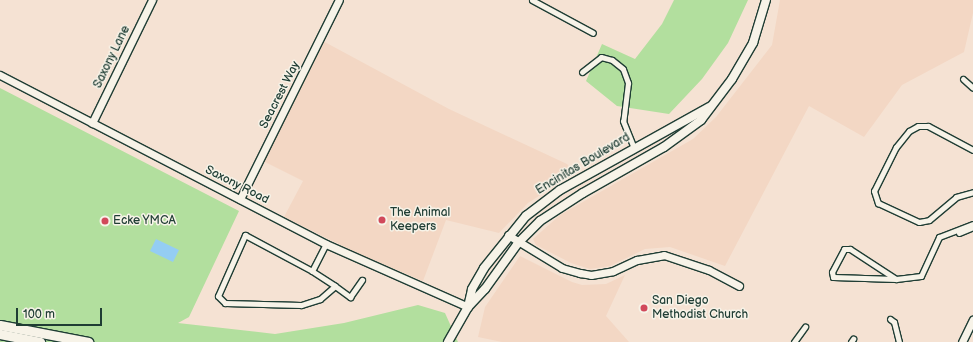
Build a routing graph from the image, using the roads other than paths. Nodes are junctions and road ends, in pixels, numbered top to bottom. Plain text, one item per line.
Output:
1 (152, 0) edge
2 (339, 0) edge
3 (532, 0) edge
4 (766, 0) edge
5 (593, 33) dead end
6 (582, 72) dead end
7 (0, 75) edge
8 (963, 79) dead end
9 (973, 88) edge
10 (709, 107) junction
11 (92, 123) junction
12 (634, 148) junction
13 (973, 150) edge
14 (973, 192) edge
15 (240, 199) junction
16 (973, 226) edge
17 (508, 235) junction
18 (518, 243) junction
19 (326, 244) junction
20 (312, 271) junction
21 (896, 279) junction
22 (362, 280) dead end
23 (335, 286) junction
24 (739, 286) dead end
25 (468, 307) junction
26 (890, 319) dead end
27 (973, 319) edge
28 (0, 325) edge
29 (805, 327) dead end
30 (0, 334) edge
31 (40, 342) edge
32 (88, 342) edge
33 (448, 342) edge
34 (794, 342) edge
35 (899, 342) edge
36 (962, 342) edge

1 - 11 street, Saxony Lane
2 - 15 street, Seacrest Way
3 - 5 street
4 - 10 main road, Encinitas Boulevard
6 - 12 street
7 - 11 street, Saxony Road
8 - 9 street
10 - 12 main road, Encinitas Boulevard
10 - 18 main road, Encinitas Boulevard
11 - 15 street, Saxony Road
12 - 17 main road, Encinitas Boulevard
13 - 14 street
15 - 19 street, Saxony Road
16 - 21 street
17 - 18 street
17 - 25 main road, Encinitas Boulevard
18 - 24 street
18 - 25 main road, Encinitas Boulevard
19 - 20 street
19 - 25 street, Saxony Road
20 - 23 street
20 - 23 street
21 - 21 street
22 - 23 street
25 - 33 main road, Encinitas Boulevard
26 - 35 street
27 - 36 street
28 - 32 highway
29 - 34 street
30 - 31 highway

